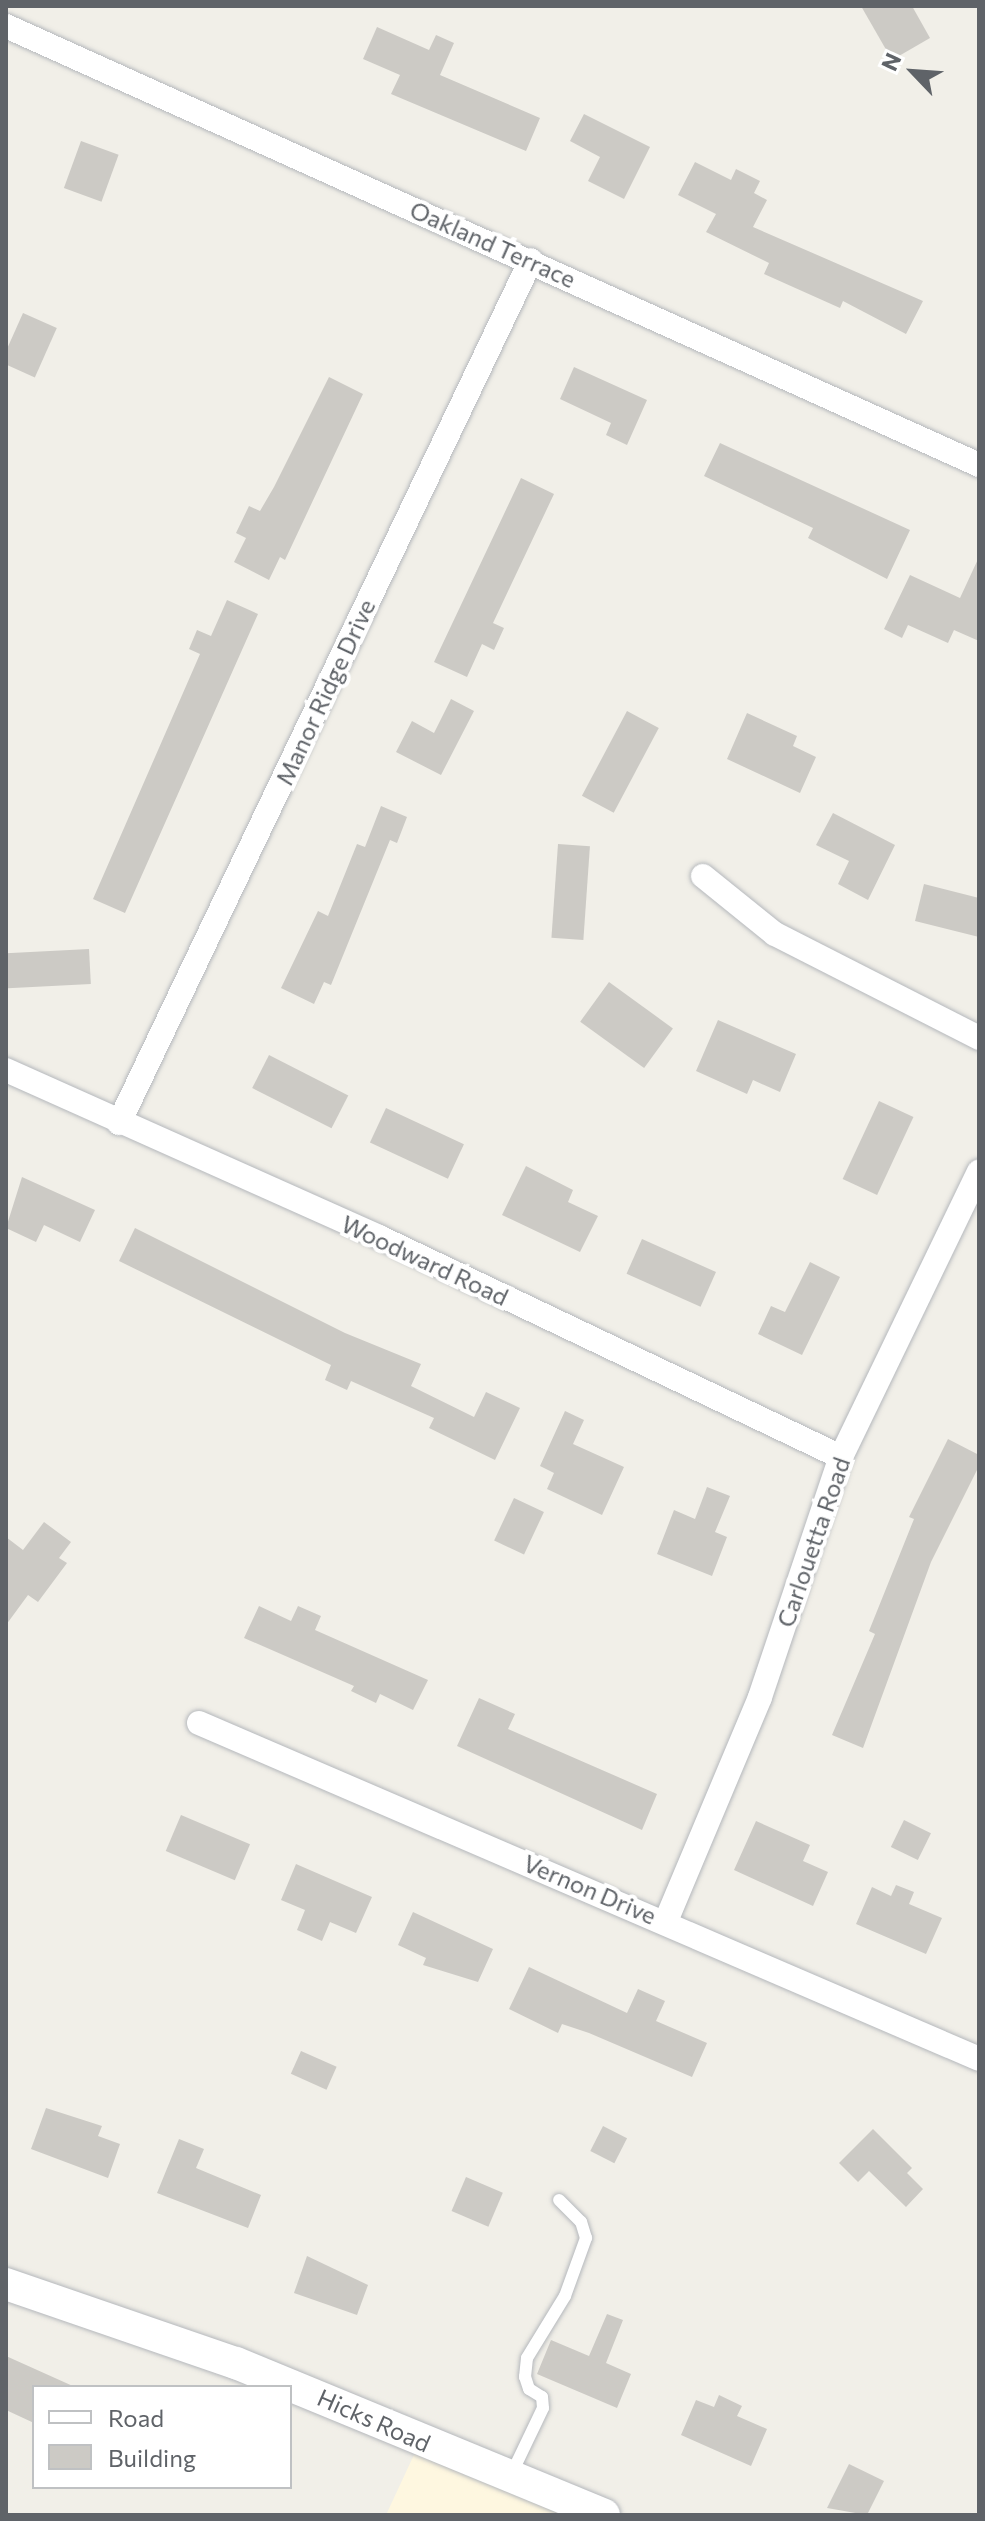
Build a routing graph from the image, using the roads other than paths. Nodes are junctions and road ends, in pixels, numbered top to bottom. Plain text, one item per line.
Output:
1 (6, 26) edge
2 (531, 260) junction
3 (979, 465) edge
4 (703, 876) dead end
5 (979, 1038) edge
6 (6, 1070) edge
7 (119, 1123) junction
8 (979, 1172) edge
9 (841, 1457) junction
10 (199, 1723) dead end
11 (666, 1921) junction
12 (979, 2059) edge
13 (559, 2200) dead end
14 (6, 2284) edge
15 (291, 2385) edge
16 (292, 2386) edge
17 (510, 2477) junction
18 (604, 2515) edge

1 - 2 street, Oakland Terrace
2 - 3 street, Oakland Terrace
2 - 7 street, Manor Ridge Drive
4 - 5 street
6 - 7 street, Woodward Road
7 - 9 street, Woodward Road
8 - 9 street, Carlouetta Road
9 - 11 street, Carlouetta Road
10 - 11 street, Vernon Drive
11 - 12 street, Vernon Drive
13 - 17 lane
14 - 15 street, Hicks Road
16 - 17 street, Hicks Road
17 - 18 street, Hicks Road

